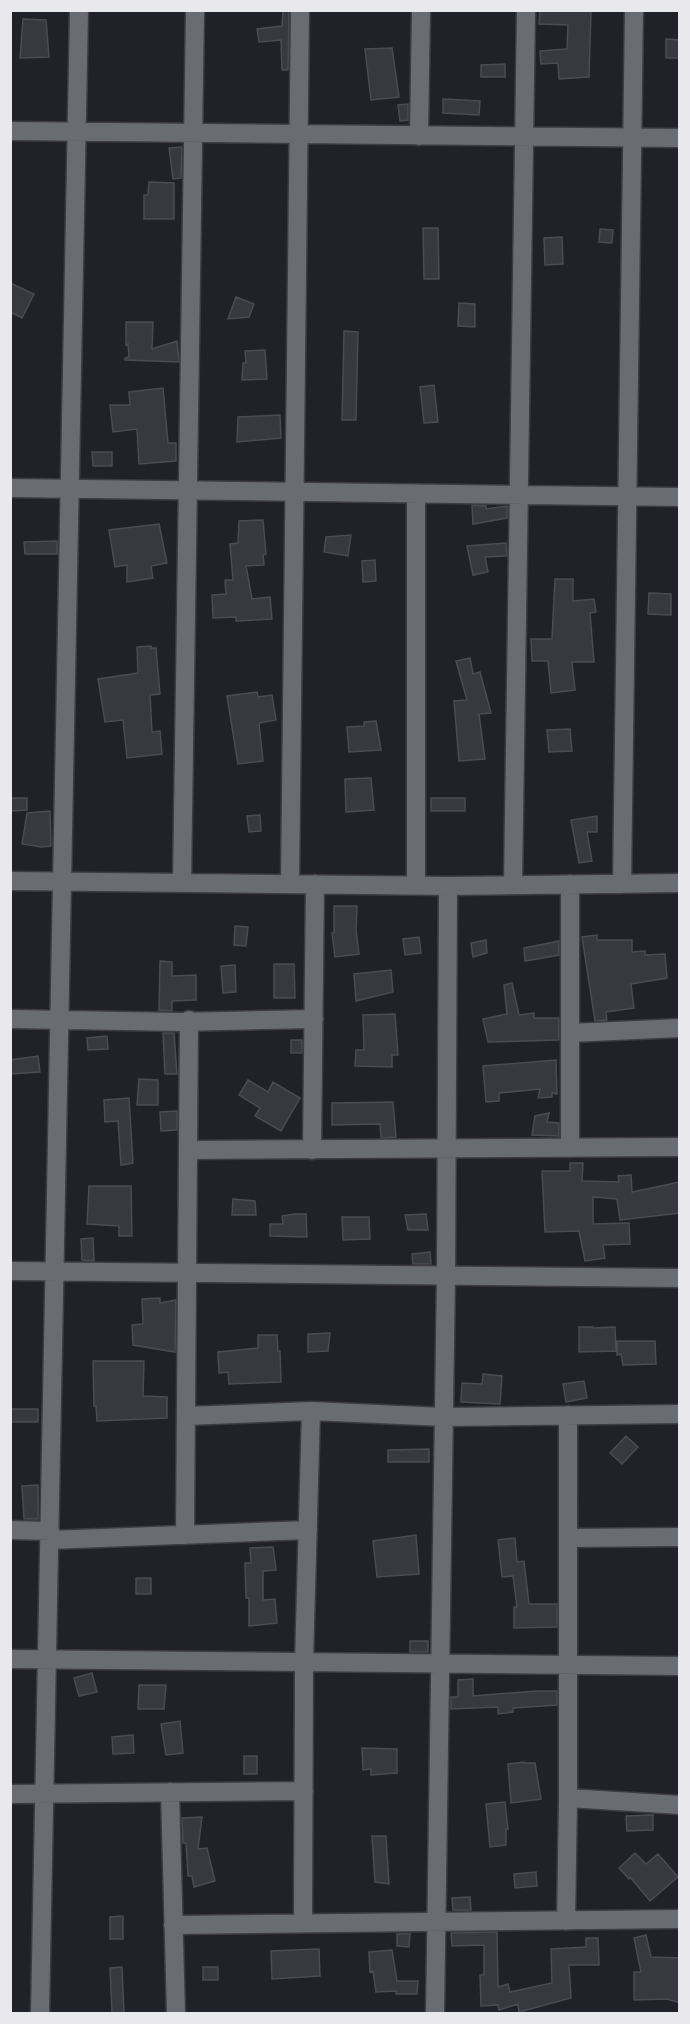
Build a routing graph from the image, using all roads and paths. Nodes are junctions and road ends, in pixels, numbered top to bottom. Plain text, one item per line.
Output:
1 (79, 10) edge
2 (195, 10) edge
3 (300, 10) edge
4 (421, 10) edge
5 (526, 10) edge
6 (634, 10) edge
7 (10, 131) edge
8 (77, 132) junction
9 (193, 133) junction
10 (298, 134) junction
11 (418, 136) junction
12 (524, 137) junction
13 (633, 138) junction
14 (680, 138) edge
15 (10, 488) edge
16 (70, 489) junction
17 (188, 490) junction
18 (294, 492) junction
19 (416, 494) junction
20 (519, 495) junction
21 (628, 496) junction
22 (680, 497) edge
23 (10, 881) edge
24 (62, 881) junction
25 (182, 883) junction
26 (680, 883) edge
27 (290, 884) junction
28 (315, 884) junction
29 (570, 884) junction
30 (622, 884) junction
31 (416, 885) junction
32 (513, 885) junction
33 (448, 886) junction
34 (10, 1019) edge
35 (314, 1019) junction
36 (60, 1020) junction
37 (189, 1021) junction
38 (680, 1028) edge
39 (570, 1032) junction
40 (680, 1147) edge
41 (570, 1148) junction
42 (446, 1149) junction
43 (188, 1150) junction
44 (312, 1150) junction
45 (10, 1271) edge
46 (55, 1272) junction
47 (187, 1273) junction
48 (446, 1275) junction
49 (680, 1278) edge
50 (311, 1411) junction
51 (680, 1414) edge
52 (568, 1415) junction
53 (186, 1416) junction
54 (444, 1417) junction
55 (10, 1530) edge
56 (308, 1530) junction
57 (50, 1535) junction
58 (185, 1535) junction
59 (680, 1537) edge
60 (568, 1538) junction
61 (10, 1659) edge
62 (47, 1659) junction
63 (304, 1662) junction
64 (440, 1664) junction
65 (568, 1665) junction
66 (680, 1666) edge
67 (304, 1791) junction
68 (170, 1792) junction
69 (10, 1794) edge
70 (45, 1794) junction
71 (568, 1798) junction
72 (680, 1805) edge
73 (680, 1919) edge
74 (566, 1921) junction
75 (436, 1922) junction
76 (303, 1923) junction
77 (173, 1925) junction
78 (40, 2013) edge
79 (176, 2013) edge
80 (435, 2013) edge

1 - 8 street
2 - 9 street
3 - 10 street
4 - 11 street
5 - 12 street
6 - 13 street
7 - 8 street
8 - 9 street
8 - 16 street
9 - 10 street
9 - 17 street
10 - 11 street
10 - 18 street
11 - 12 street
12 - 13 street
12 - 20 street
13 - 14 street
13 - 21 street
15 - 16 street
16 - 17 street
16 - 24 street
17 - 18 street
17 - 25 street
18 - 19 street
18 - 27 street
19 - 20 street
19 - 31 street
20 - 21 street
20 - 32 street
21 - 22 street
21 - 30 street
23 - 24 street
24 - 25 street
24 - 36 street
25 - 27 street
26 - 30 street
27 - 28 street
28 - 31 street
28 - 35 street
29 - 30 street
29 - 32 street
29 - 39 street
31 - 33 street
32 - 33 street
33 - 42 street
34 - 36 street
35 - 37 street
35 - 44 street
36 - 37 street
36 - 46 street
37 - 43 street
38 - 39 street
39 - 41 street
40 - 41 street
41 - 42 street
42 - 44 street
42 - 48 street
43 - 44 street
43 - 47 street
45 - 46 street
46 - 47 street
46 - 57 street
47 - 48 street
47 - 53 street
48 - 49 street
48 - 54 street
50 - 53 street
50 - 54 street
50 - 56 street
51 - 52 street
52 - 54 street
52 - 60 street
53 - 58 street
54 - 64 street
55 - 57 street
56 - 58 street
56 - 63 street
57 - 58 street
57 - 62 street
59 - 60 street
60 - 65 street
61 - 62 street
62 - 63 street
62 - 70 street
63 - 64 street
63 - 67 street
64 - 65 street
64 - 75 street
65 - 66 street
65 - 71 street
67 - 68 street
67 - 76 street
68 - 70 street
68 - 77 street
69 - 70 street
70 - 78 street
71 - 72 street
71 - 74 street
73 - 74 street
74 - 75 street
75 - 76 street
75 - 80 street
76 - 77 street
77 - 79 street

